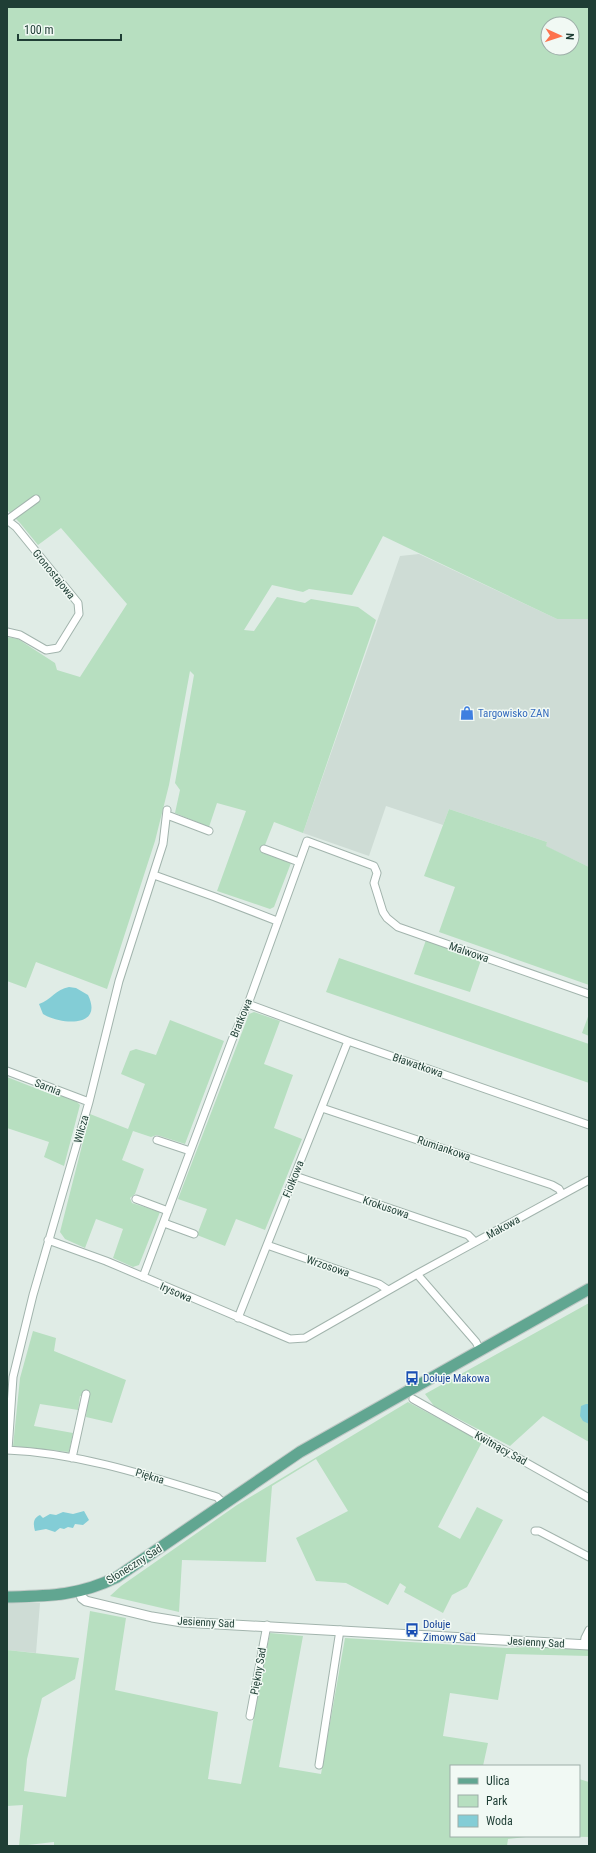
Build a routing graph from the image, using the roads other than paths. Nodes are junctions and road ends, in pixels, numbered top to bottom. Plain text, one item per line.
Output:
1 (36, 499) dead end
2 (7, 520) edge
3 (7, 632) edge
4 (209, 831) dead end
5 (264, 849) dead end
6 (299, 862) junction
7 (154, 876) junction
8 (374, 883) joint
9 (277, 921) junction
10 (589, 994) edge
11 (248, 1004) junction
12 (348, 1041) junction
13 (7, 1071) edge
14 (89, 1102) junction
15 (322, 1108) junction
16 (589, 1125) edge
17 (158, 1140) dead end
18 (190, 1151) junction
19 (295, 1176) junction
20 (589, 1180) edge
21 (562, 1194) junction
22 (136, 1199) dead end
23 (168, 1211) junction
24 (164, 1223) junction
25 (194, 1234) dead end
26 (48, 1240) junction
27 (475, 1242) junction
28 (267, 1245) junction
29 (416, 1274) junction
30 (143, 1277) junction
31 (589, 1289) edge
32 (388, 1290) junction
33 (238, 1318) junction
34 (305, 1338) joint
35 (480, 1350) junction
36 (86, 1394) dead end
37 (413, 1399) dead end
38 (9, 1411) edge
39 (8, 1450) edge
40 (72, 1458) junction
41 (589, 1498) edge
42 (224, 1503) junction
43 (535, 1532) dead end
44 (589, 1557) edge
45 (80, 1592) junction
46 (7, 1597) edge
47 (267, 1625) junction
48 (340, 1630) junction
49 (589, 1630) edge
50 (587, 1644) edge
51 (250, 1716) dead end
52 (319, 1765) dead end

1 - 2 street
2 - 3 street, Gronostajowa
4 - 7 street, Wilcza
5 - 6 street
6 - 8 street, Bratkowa
6 - 9 street, Bratkowa
7 - 9 street
7 - 14 street, Wilcza
8 - 10 street, Malwowa
9 - 11 street, Bratkowa
11 - 12 street, Bławatkowa
11 - 18 street, Bratkowa
12 - 15 street, Fiołkowa
12 - 16 street, Bławatkowa
13 - 14 street, Sarnia
14 - 26 street, Wilcza
15 - 19 street, Fiołkowa
15 - 21 street, Rumiankowa
17 - 18 street
18 - 23 street, Bratkowa
19 - 27 street, Krokusowa
19 - 28 street, Fiołkowa
20 - 21 street, Makowa
21 - 27 street, Makowa
22 - 23 street
23 - 24 street, Bratkowa
24 - 25 street
24 - 30 street, Bratkowa
26 - 30 street, Irysowa
26 - 38 street, Wilcza
27 - 29 street, Makowa
28 - 32 street, Wrzosowa
28 - 33 street, Fiołkowa
29 - 32 street, Makowa
29 - 35 street
30 - 33 street, Irysowa
31 - 35 main road, Słoneczny Sad
32 - 34 street, Makowa
33 - 34 street, Irysowa
35 - 42 main road, Słoneczny Sad
36 - 40 street
37 - 41 street, Kwitnący Sad
38 - 39 street, Wilcza
39 - 40 street, Piękna
40 - 42 street, Piękna
42 - 45 main road, Słoneczny Sad
43 - 44 street
45 - 46 main road, Słoneczny Sad
45 - 47 street, Jesienny Sad
47 - 48 street, Jesienny Sad
47 - 51 street, Piękny Sad
48 - 50 street, Jesienny Sad
48 - 52 street
49 - 50 street

